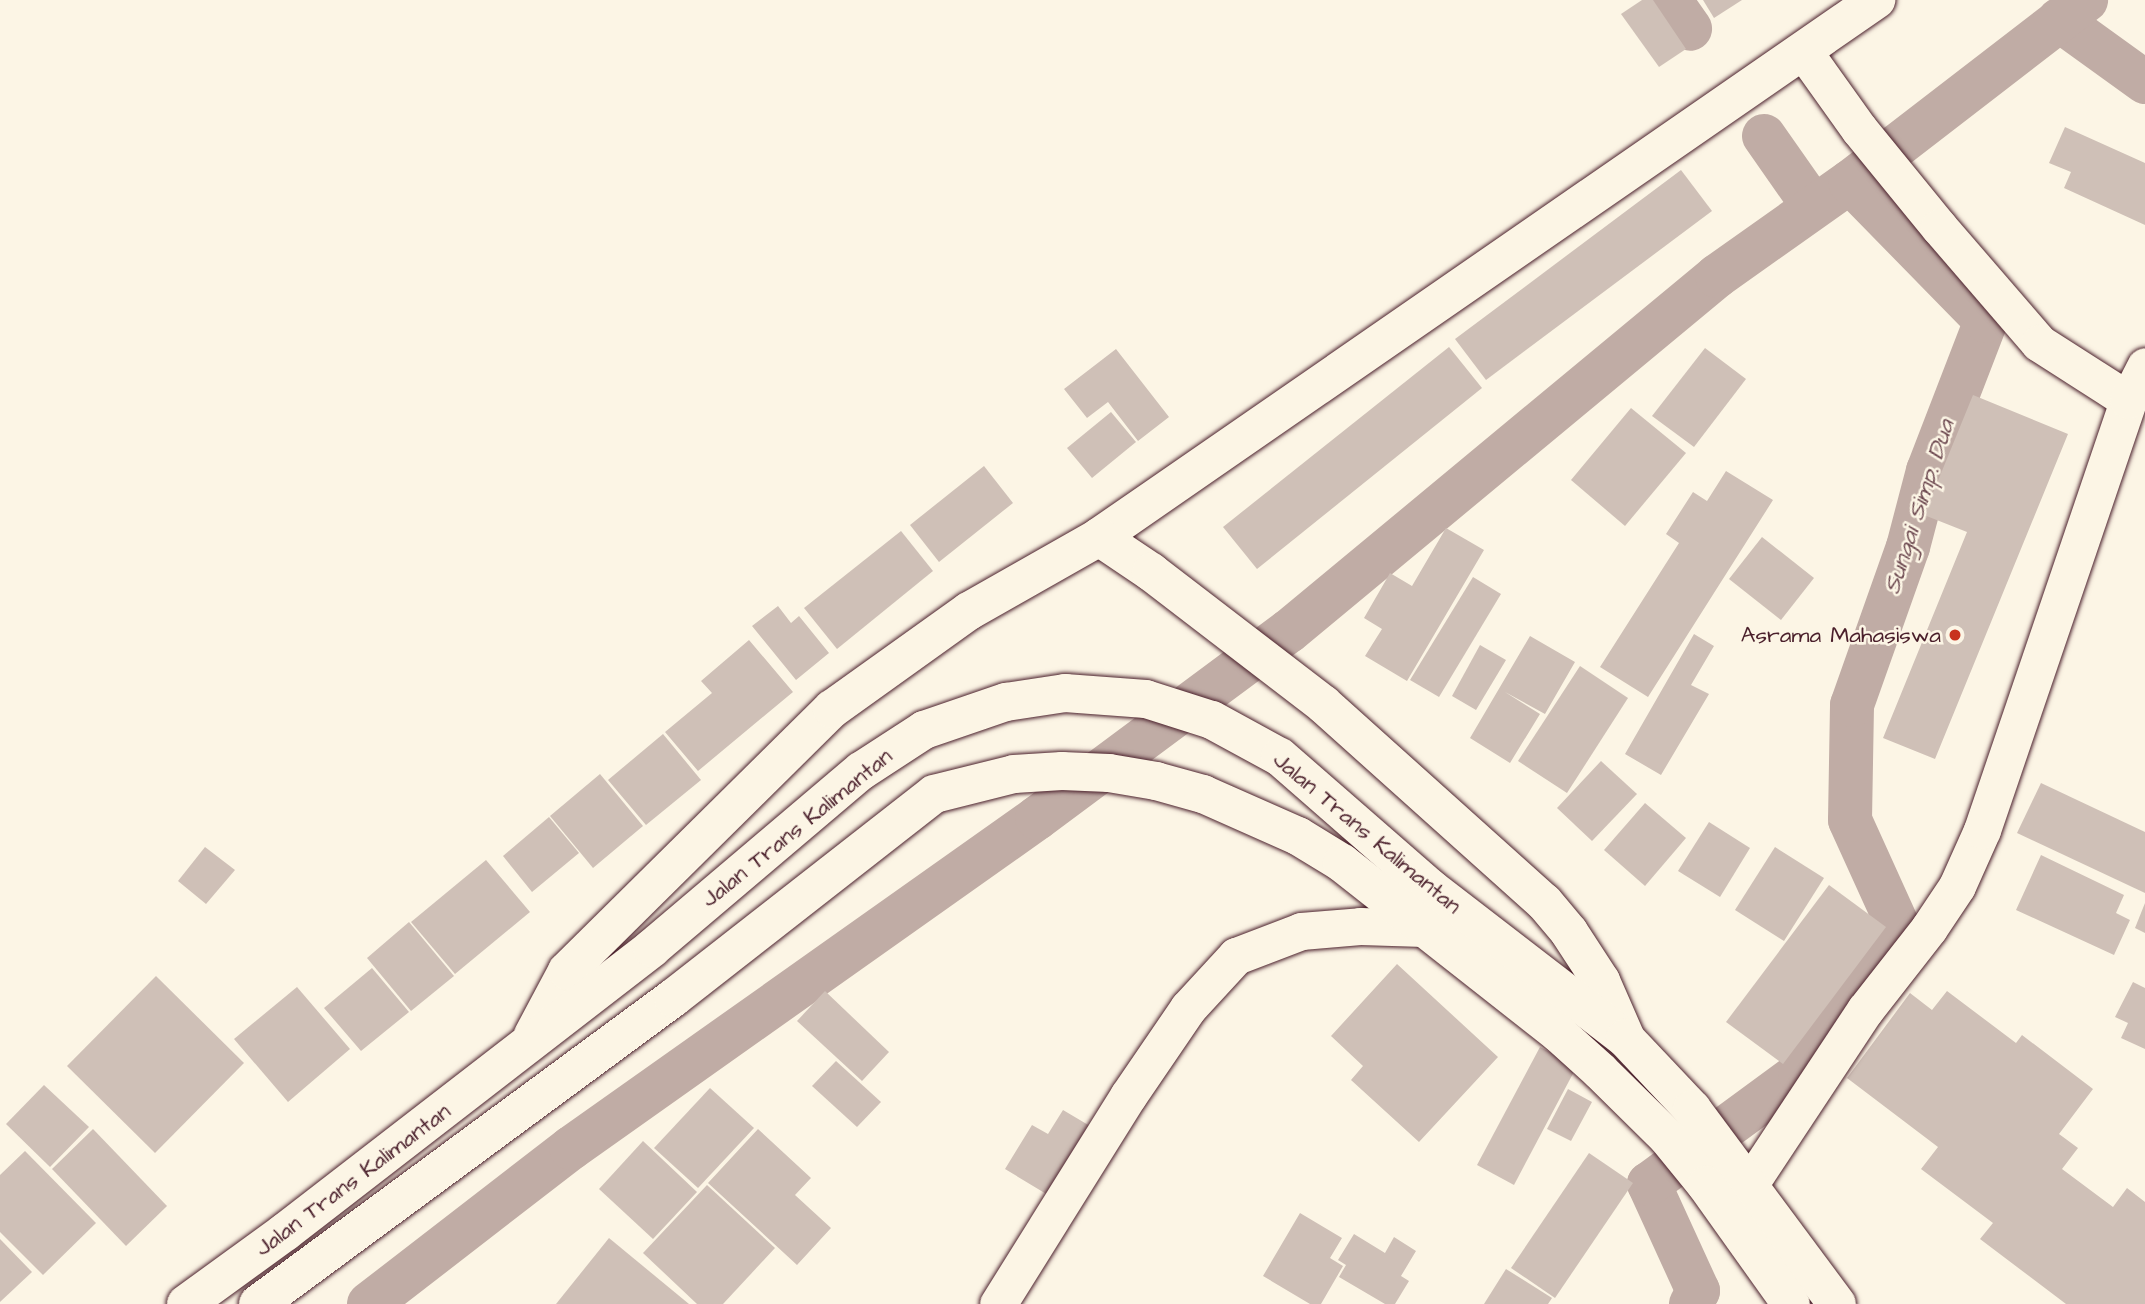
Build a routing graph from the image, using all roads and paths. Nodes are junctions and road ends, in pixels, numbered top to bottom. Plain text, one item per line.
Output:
1 (1876, 0) edge
2 (1804, 52) junction
3 (2145, 366) edge
4 (2128, 400) junction
5 (1099, 537) junction
6 (1420, 910) junction
7 (1625, 1038) junction
8 (527, 1046) junction
9 (1728, 1177) junction
10 (186, 1304) edge
11 (258, 1304) edge
12 (998, 1304) edge
13 (1791, 1304) edge
14 (1837, 1304) edge

1 - 2 main road
2 - 4 street
2 - 5 main road
3 - 4 street
4 - 9 street
5 - 7 main road
5 - 8 main road
6 - 7 main road, Jalan Trans Kalimantan
6 - 8 main road, Jalan Trans Kalimantan
6 - 9 main road, Jalan Trans Kalimantan
6 - 11 main road, Jalan Trans Kalimantan
6 - 12 street
7 - 9 main road, Jalan Trans Kalimantan
8 - 10 main road, Jalan Trans Kalimantan
9 - 13 main road, Jalan Trans Kalimantan
9 - 14 main road, Jalan Trans Kalimantan

